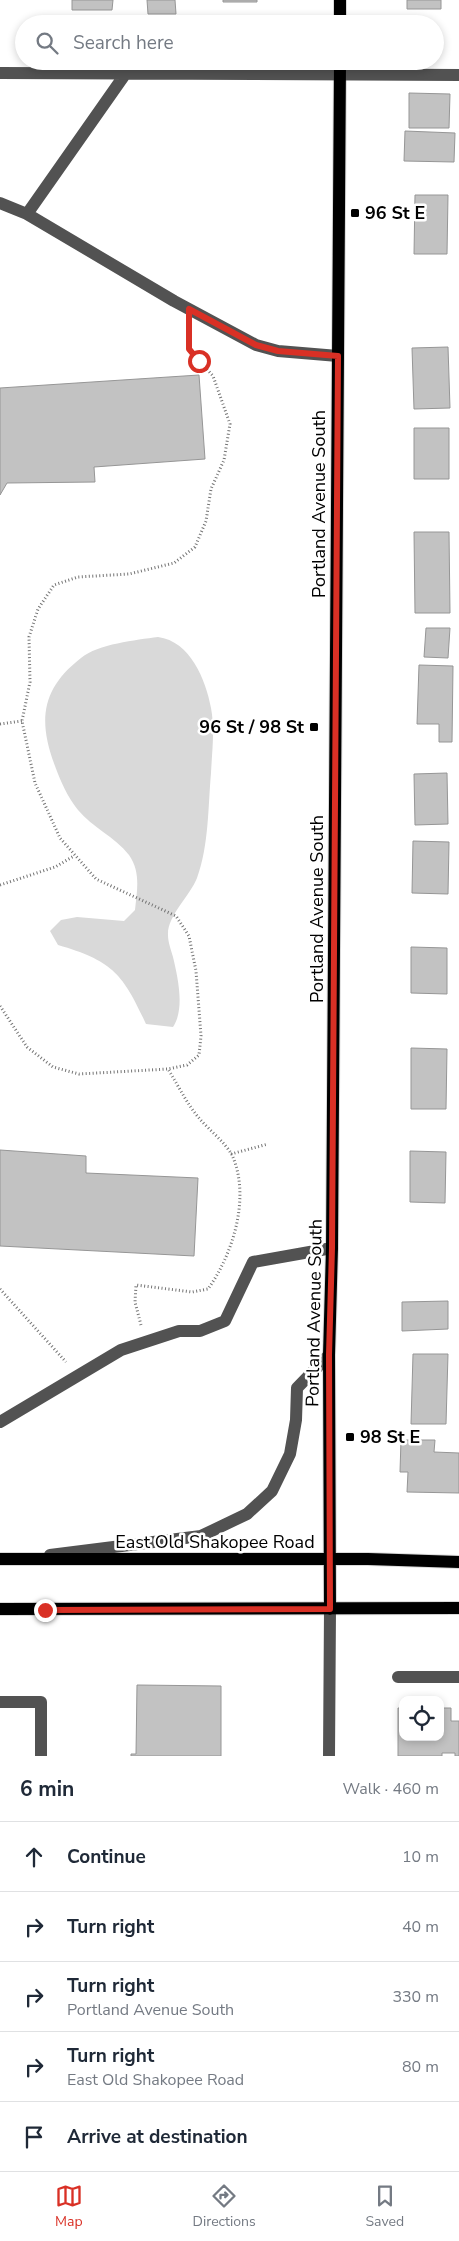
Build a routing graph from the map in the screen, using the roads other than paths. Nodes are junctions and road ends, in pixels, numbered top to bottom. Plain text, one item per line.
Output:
1 (340, 0) edge
2 (340, 15) edge
3 (340, 70) edge
4 (0, 73) edge
5 (126, 73) junction
6 (459, 74) edge
7 (340, 75) junction
8 (0, 203) edge
9 (27, 214) junction
10 (338, 356) junction
11 (332, 1248) junction
12 (329, 1355) junction
13 (0, 1422) edge
14 (5, 1559) edge
15 (331, 1559) junction
16 (459, 1562) edge
17 (459, 1608) edge
18 (330, 1609) junction
19 (0, 1610) edge
20 (398, 1677) dead end
21 (459, 1677) edge
22 (0, 1702) edge
23 (40, 1756) edge
24 (329, 1756) edge

1 - 2 main road
3 - 7 main road, Portland Avenue South
4 - 5 street
5 - 7 street
5 - 9 street
6 - 7 street
7 - 10 main road, Portland Avenue South
8 - 9 street
9 - 10 street
10 - 11 main road, Portland Avenue South
11 - 12 main road, Portland Avenue South
11 - 13 street
12 - 14 street
12 - 15 main road, Portland Avenue South
14 - 15 main road, East Old Shakopee Road
15 - 16 main road, East Old Shakopee Road
15 - 18 main road, Portland Avenue South
17 - 18 main road
18 - 19 main road
18 - 24 street, Portland Avenue South
20 - 21 street
22 - 23 street

